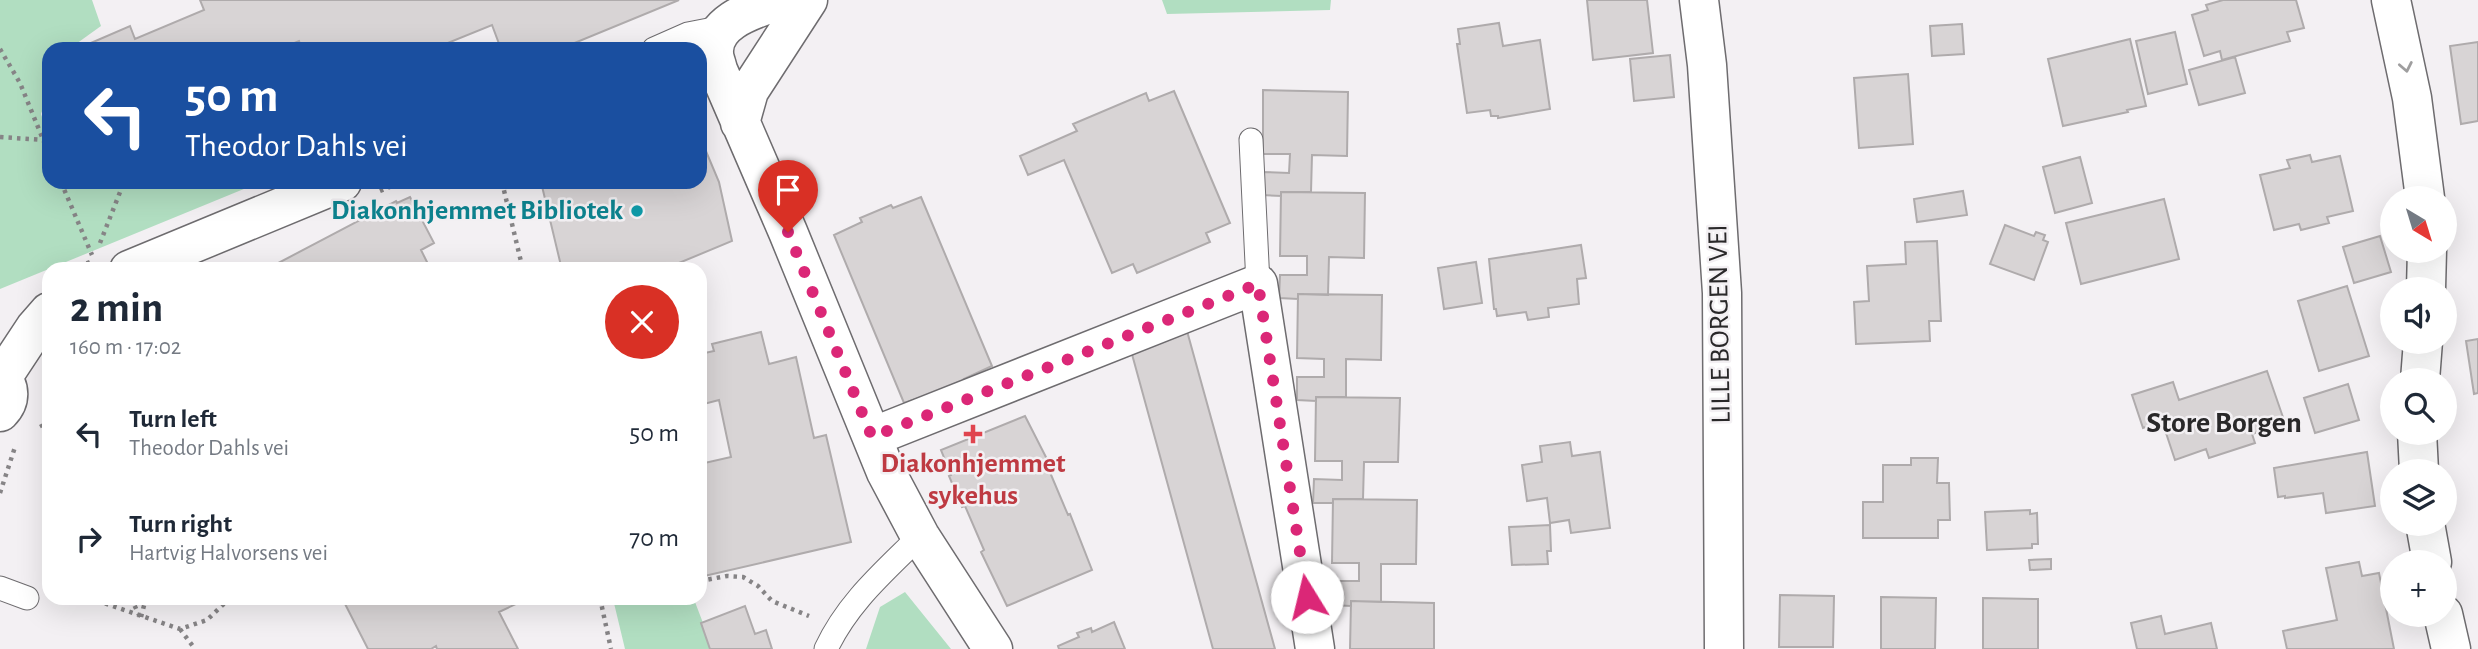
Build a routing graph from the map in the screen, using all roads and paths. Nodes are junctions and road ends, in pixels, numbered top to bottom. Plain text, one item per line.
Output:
1 (780, 0) edge
2 (808, 0) edge
3 (1699, 0) edge
4 (2391, 0) edge
5 (724, 27) junction
6 (670, 42) edge
7 (0, 49) edge
8 (740, 123) junction
9 (42, 135) edge
10 (0, 137) edge
11 (42, 140) edge
12 (1251, 141) dead end
13 (2423, 186) edge
14 (64, 189) edge
15 (121, 189) edge
16 (322, 189) edge
17 (504, 189) edge
18 (114, 261) edge
19 (95, 262) edge
20 (521, 262) edge
21 (1258, 284) junction
22 (42, 319) edge
23 (1, 389) edge
24 (872, 437) junction
25 (920, 536) junction
26 (707, 580) edge
27 (0, 588) edge
28 (27, 598) dead end
29 (108, 605) edge
30 (135, 605) edge
31 (144, 605) edge
32 (222, 605) edge
33 (602, 605) edge
34 (141, 617) junction
35 (836, 627) junction
36 (2446, 627) edge
37 (180, 629) junction
38 (195, 649) edge
39 (611, 649) edge
40 (826, 649) edge
41 (993, 649) edge
42 (1315, 649) edge
43 (1724, 649) edge
44 (2451, 649) edge

1 - 5 street
2 - 8 street
3 - 43 street, LILLE BORGEN VEI
4 -> 13 street
5 - 6 lane
5 - 8 street
7 - 9 path
8 - 24 street
10 - 11 path
12 - 21 lane
14 - 19 path
15 - 18 path
16 - 18 street
17 - 20 path
21 - 24 street
21 - 42 street
22 - 23 street
24 - 25 street
25 - 35 lane
25 - 41 street
26 - 35 path
27 - 28 lane
29 - 34 path
30 - 34 path
31 - 34 path
32 - 37 path
33 - 39 path
34 - 37 path
35 - 40 lane
36 - 44 street
37 - 38 path

